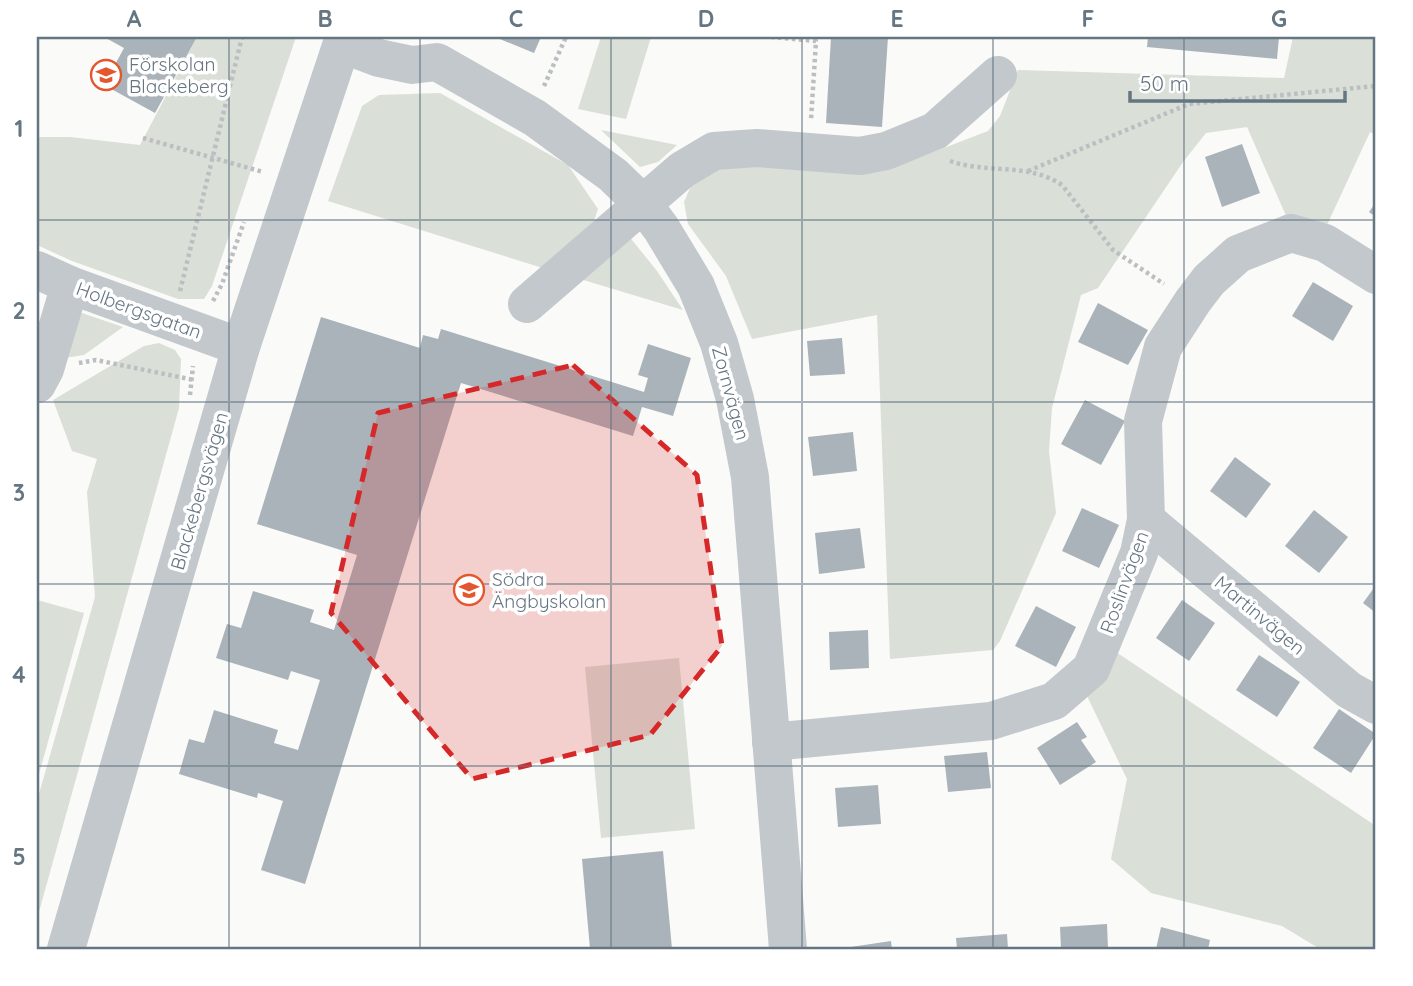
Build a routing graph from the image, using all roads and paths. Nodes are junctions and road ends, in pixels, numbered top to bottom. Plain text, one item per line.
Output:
1 (242, 37) edge
2 (566, 37) edge
3 (771, 37) edge
4 (343, 40) edge
5 (444, 49) edge
6 (998, 75) dead end
7 (1376, 86) edge
8 (530, 116) junction
9 (143, 138) dead end
10 (917, 138) junction
11 (808, 153) junction
12 (214, 157) junction
13 (1028, 170) junction
14 (263, 172) dead end
15 (642, 204) junction
16 (1376, 275) edge
17 (53, 277) edge
18 (1174, 290) dead end
19 (527, 304) dead end
20 (198, 331) junction
21 (241, 347) junction
22 (41, 376) edge
23 (229, 390) junction
24 (1146, 520) junction
25 (1376, 705) edge
26 (771, 742) junction
27 (66, 949) edge
28 (788, 949) edge

1 - 12 path
2 - 8 path
3 - 11 path
4 - 5 street, Zornvägen
4 - 21 street, Blackebergsvägen
5 - 8 street, Zornvägen
6 - 10 street
7 - 13 path
8 - 15 street, Zornvägen
9 - 12 path
10 - 11 street
10 - 13 path
11 - 15 street
12 - 14 path
12 - 20 path
13 - 18 path
15 - 19 street
15 - 26 street, Zornvägen
16 - 24 street, Roslinvägen
17 - 20 street, Holbergsgatan
17 - 22 street
20 - 21 street, Holbergsgatan
21 - 23 street, Blackebergsvägen
22 - 23 path
23 - 27 street, Blackebergsvägen
24 - 25 street, Martinvägen
24 - 26 street, Roslinvägen
26 - 28 street, Zornvägen

